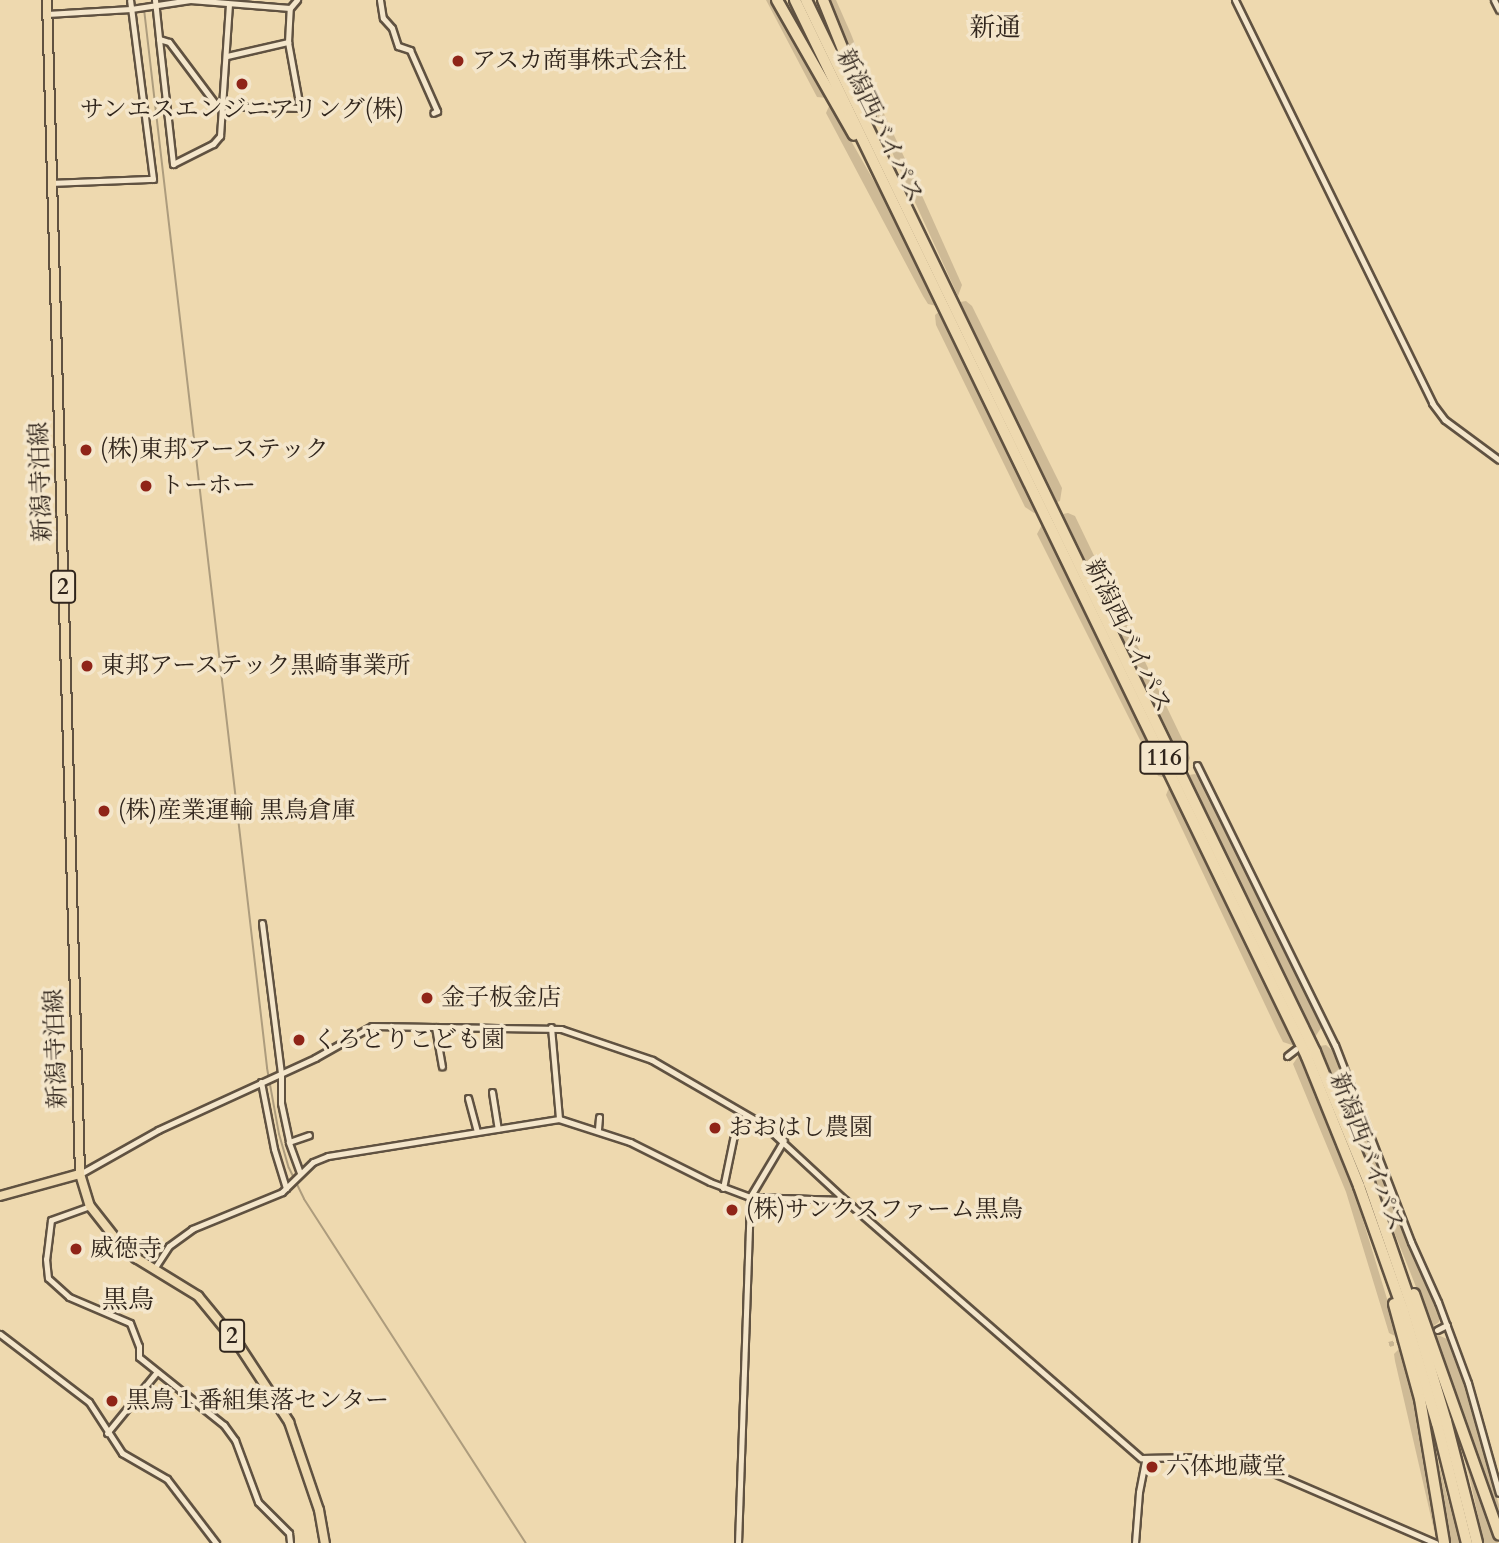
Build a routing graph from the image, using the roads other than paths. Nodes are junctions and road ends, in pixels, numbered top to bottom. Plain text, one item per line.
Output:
1 (47, 0) edge
2 (130, 0) edge
3 (297, 0) edge
4 (380, 0) edge
5 (777, 0) edge
6 (796, 0) edge
7 (806, 0) edge
8 (823, 0) edge
9 (1234, 0) edge
10 (1494, 0) edge
11 (155, 2) edge
12 (225, 3) edge
13 (290, 8) junction
14 (133, 9) junction
15 (1499, 10) edge
16 (47, 15) junction
17 (159, 39) junction
18 (288, 42) junction
19 (227, 56) junction
20 (222, 106) junction
21 (433, 113) dead end
22 (52, 183) junction
23 (895, 193) junction
24 (1499, 460) edge
25 (1197, 765) dead end
26 (262, 923) dead end
27 (435, 1027) junction
28 (551, 1027) junction
29 (1326, 1033) junction
30 (1317, 1038) dead end
31 (1296, 1049) dead end
32 (1287, 1056) dead end
33 (442, 1066) dead end
34 (279, 1075) junction
35 (263, 1082) junction
36 (492, 1092) dead end
37 (468, 1098) dead end
38 (599, 1117) dead end
39 (559, 1119) junction
40 (498, 1129) junction
41 (598, 1129) junction
42 (477, 1132) junction
43 (309, 1135) dead end
44 (734, 1135) dead end
45 (784, 1140) junction
46 (289, 1142) junction
47 (80, 1174) junction
48 (299, 1175) junction
49 (288, 1186) junction
50 (723, 1188) junction
51 (0, 1196) edge
52 (750, 1196) junction
53 (845, 1200) junction
54 (89, 1206) junction
55 (1387, 1247) junction
56 (154, 1269) junction
57 (1447, 1325) junction
58 (1437, 1330) dead end
59 (0, 1334) edge
60 (156, 1373) junction
61 (107, 1433) junction
62 (1145, 1461) junction
63 (1499, 1493) edge
64 (1499, 1534) edge
65 (216, 1543) edge
66 (290, 1543) edge
67 (325, 1543) edge
68 (738, 1543) edge
69 (1135, 1543) edge
70 (1434, 1543) edge
71 (1444, 1543) edge
72 (1467, 1543) edge
73 (1477, 1543) edge

1 - 16 main road, 新潟寺泊線 / 2
2 - 14 street
3 - 13 street
4 - 21 street
5 - 23 highway
6 - 23 highway, 新潟西バイパス / 116
7 - 23 highway, 新潟西バイパス / 116
8 - 23 highway
9 - 24 street
10 - 15 street
11 - 12 street
11 - 14 street
11 - 17 street
12 - 13 street
12 - 19 street
13 - 18 street
14 - 16 street
14 - 22 street
16 - 22 main road, 新潟寺泊線 / 2
17 - 20 street
17 - 20 street
18 - 19 street
18 - 20 street
19 - 20 street
22 - 47 main road, 新潟寺泊線 / 2
23 - 55 highway, 新潟西バイパス / 116
25 - 29 street
26 - 34 street
27 - 28 street
27 - 33 street
27 - 34 street
28 - 39 street
28 - 45 street
29 - 30 street
29 - 57 street
31 - 32 street
34 - 35 street
34 - 46 street
35 - 47 street
35 - 49 street
36 - 40 street
37 - 42 street
38 - 41 street
39 - 40 street
39 - 41 street
40 - 42 street
41 - 50 street
42 - 48 street
43 - 46 street
44 - 50 street
45 - 52 street
45 - 53 street
46 - 48 street
47 - 51 main road
47 - 54 main road, 2
48 - 49 street
49 - 56 street
50 - 52 street
52 - 53 street
52 - 68 street
53 - 62 street
54 - 56 main road, 2
54 - 60 street
55 - 64 highway
55 - 71 highway
55 - 72 highway, 新潟西バイパス / 116
55 - 73 highway, 新潟西バイパス / 116
56 - 67 main road, 2
57 - 58 street
57 - 63 street
59 - 61 street
60 - 61 street
60 - 66 street
61 - 65 street
62 - 69 street
62 - 70 street

